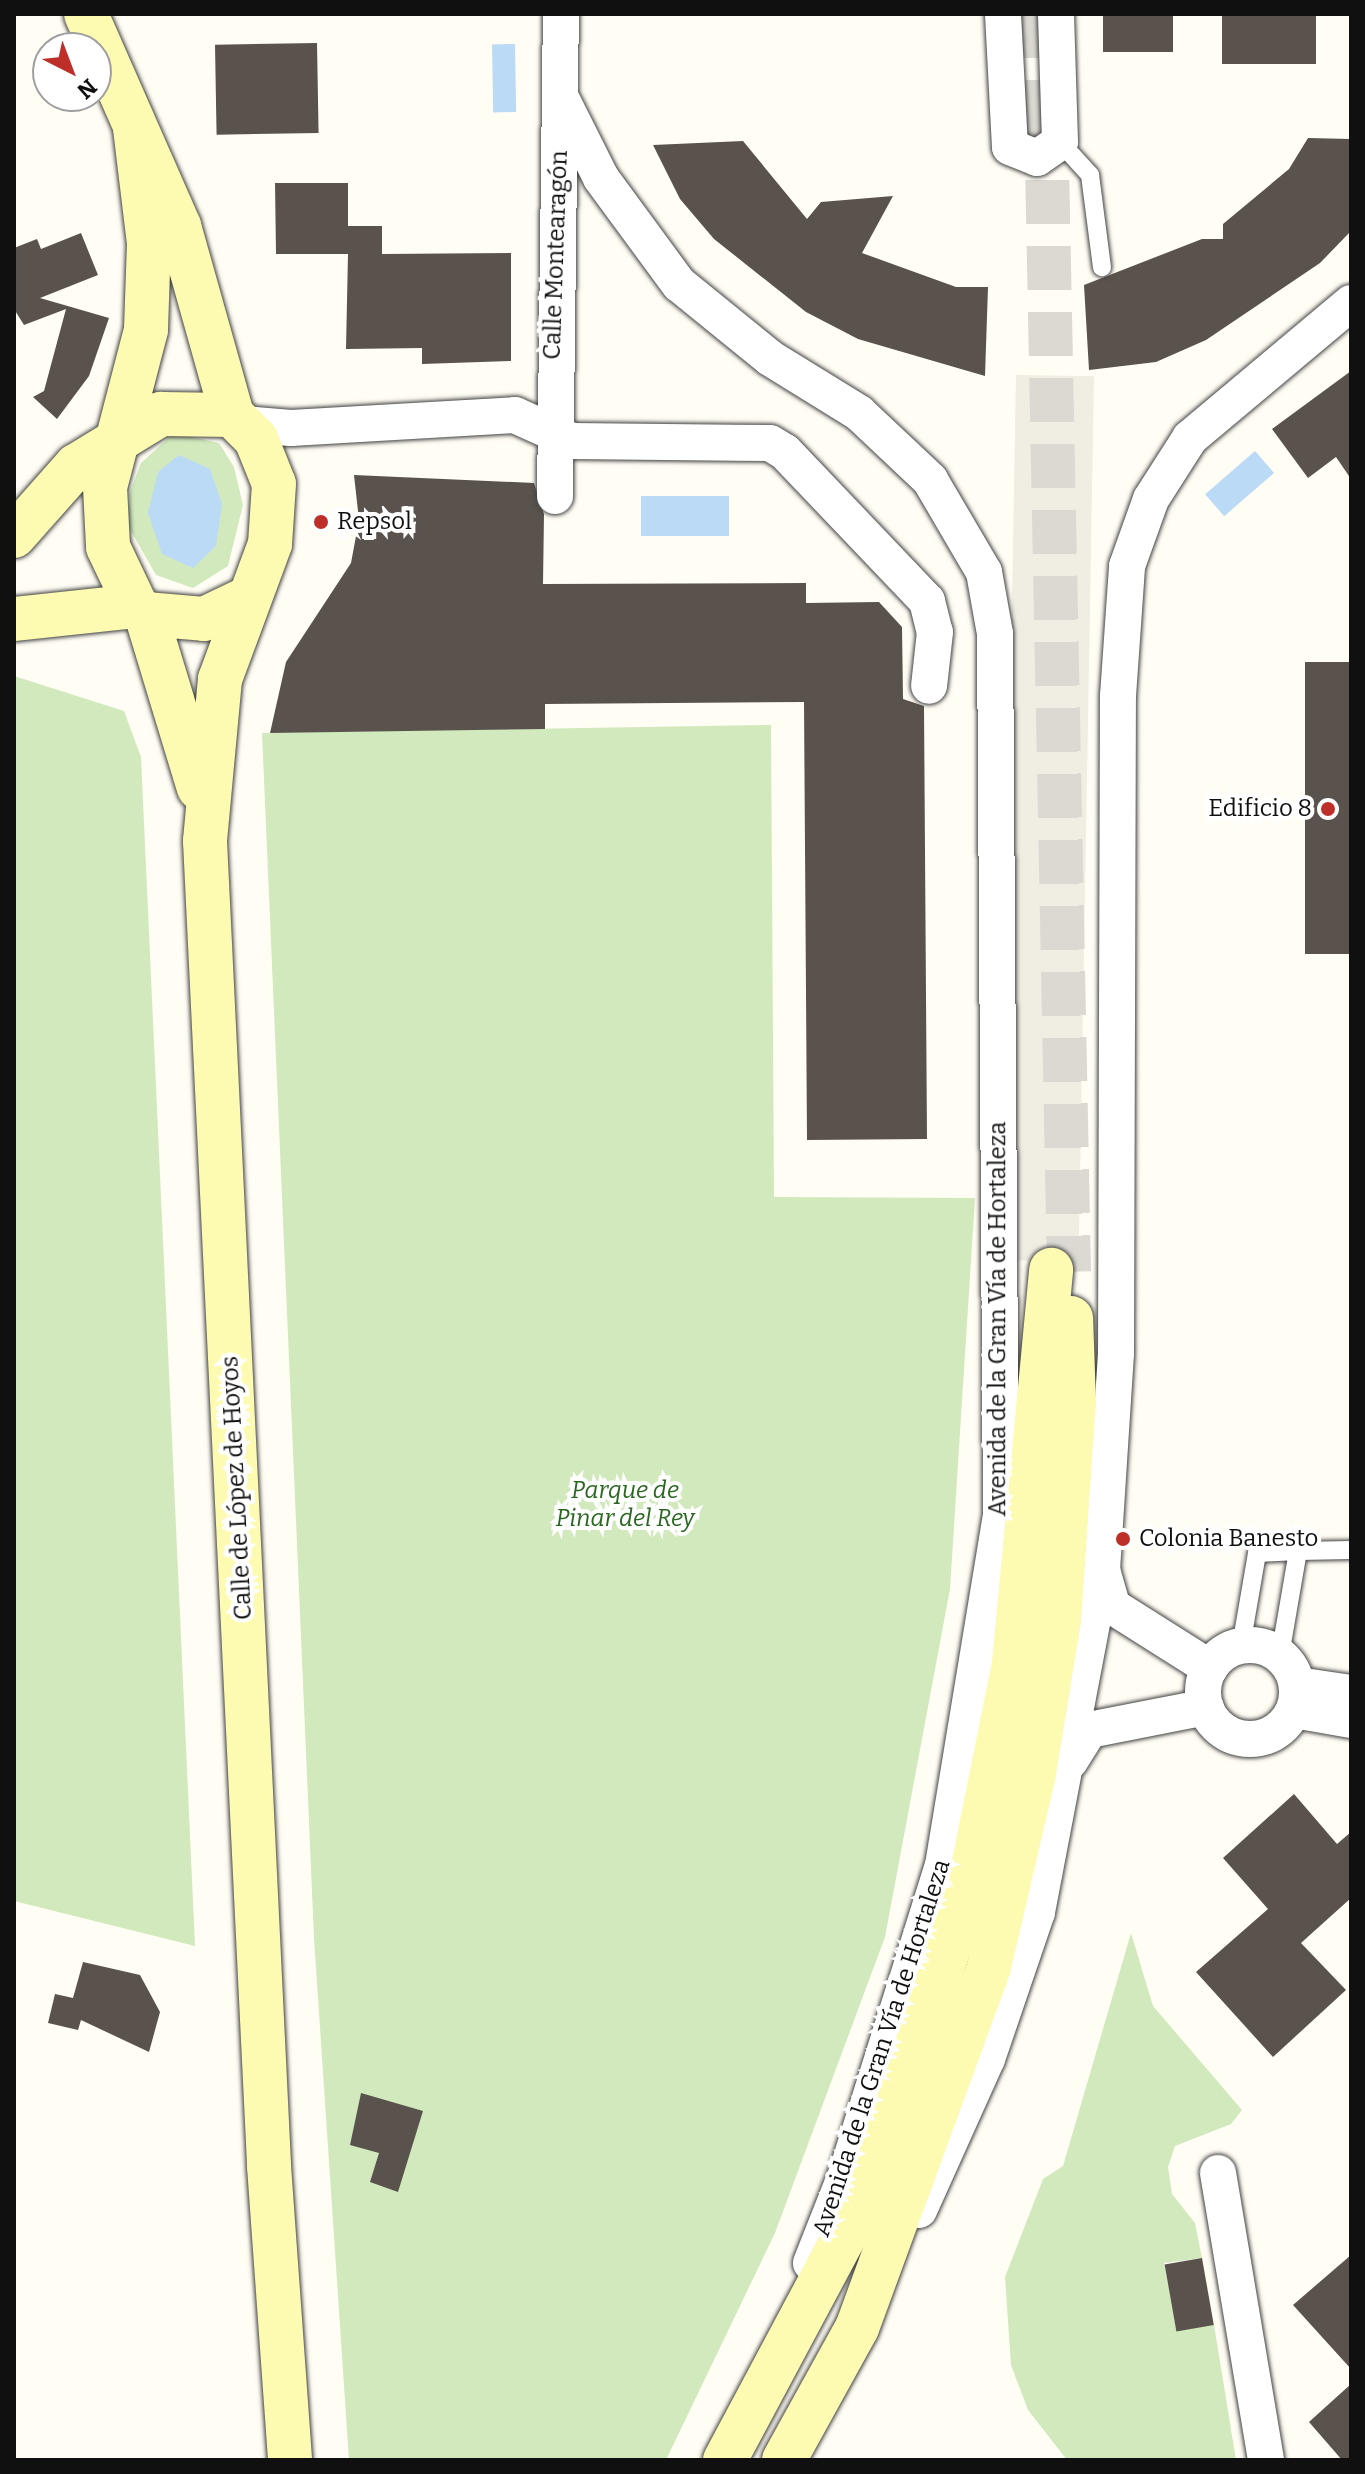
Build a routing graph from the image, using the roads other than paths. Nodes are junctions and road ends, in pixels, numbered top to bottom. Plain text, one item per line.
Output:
1 (86, 14) edge
2 (561, 14) edge
3 (1003, 14) edge
4 (1056, 14) edge
5 (561, 98) junction
6 (135, 128) junction
7 (1060, 142) junction
8 (1102, 267) dead end
9 (1351, 303) edge
10 (238, 419) junction
11 (551, 428) junction
12 (116, 445) junction
13 (555, 496) dead end
14 (14, 536) edge
15 (244, 600) junction
16 (141, 610) junction
17 (14, 619) edge
18 (929, 686) dead end
19 (205, 809) junction
20 (1351, 1550) edge
21 (1298, 1551) junction
22 (1102, 1570) junction
23 (1241, 1646) junction
24 (1210, 1668) junction
25 (1290, 1683) junction
26 (1351, 1693) edge
27 (1206, 1707) junction
28 (1351, 1720) edge
29 (1069, 1763) junction
30 (269, 2166) junction
31 (1218, 2173) dead end
32 (857, 2328) junction
33 (751, 2418) junction
34 (290, 2460) edge
35 (311, 2460) edge
36 (725, 2460) edge
37 (784, 2460) edge
38 (1266, 2460) edge

1 - 6 street
2 - 5 street, Calle Montearagón
3 - 7 street
4 - 7 street
5 - 11 street, Calle Montearagón
5 - 33 street, Avenida de la Gran Vía de Hortaleza
6 - 10 street
6 - 12 street
7 - 8 lane
9 - 22 street, Avenida de la Gran Vía de Hortaleza
10 - 11 street
10 - 12 street
10 - 15 street
11 - 13 street, Calle Montearagón
11 - 18 street
12 - 14 street
12 - 16 street
15 - 16 street
15 - 19 street, Calle de López de Hoyos
16 - 17 street
16 - 19 street, Calle de López de Hoyos
19 - 30 street, Calle de López de Hoyos
20 - 21 lane
21 - 23 lane
21 - 25 lane
22 - 24 street, Avenida de la Gran Vía de Hortaleza
22 - 29 street, Avenida de la Gran Vía de Hortaleza
23 - 24 street
23 - 25 street
24 - 27 street
25 - 26 street
25 - 27 street
25 - 28 street
27 - 29 street, Avenida de la Gran Vía de Hortaleza
29 - 32 street, Avenida de la Gran Vía de Hortaleza
30 - 34 street, Calle de López de Hoyos
30 - 35 street, Calle de López de Hoyos
31 - 38 street
32 - 33 street, Avenida de la Gran Vía de Hortaleza
32 - 37 street, Avenida de la Gran Vía de Hortaleza
33 - 36 street, Avenida de la Gran Vía de Hortaleza

